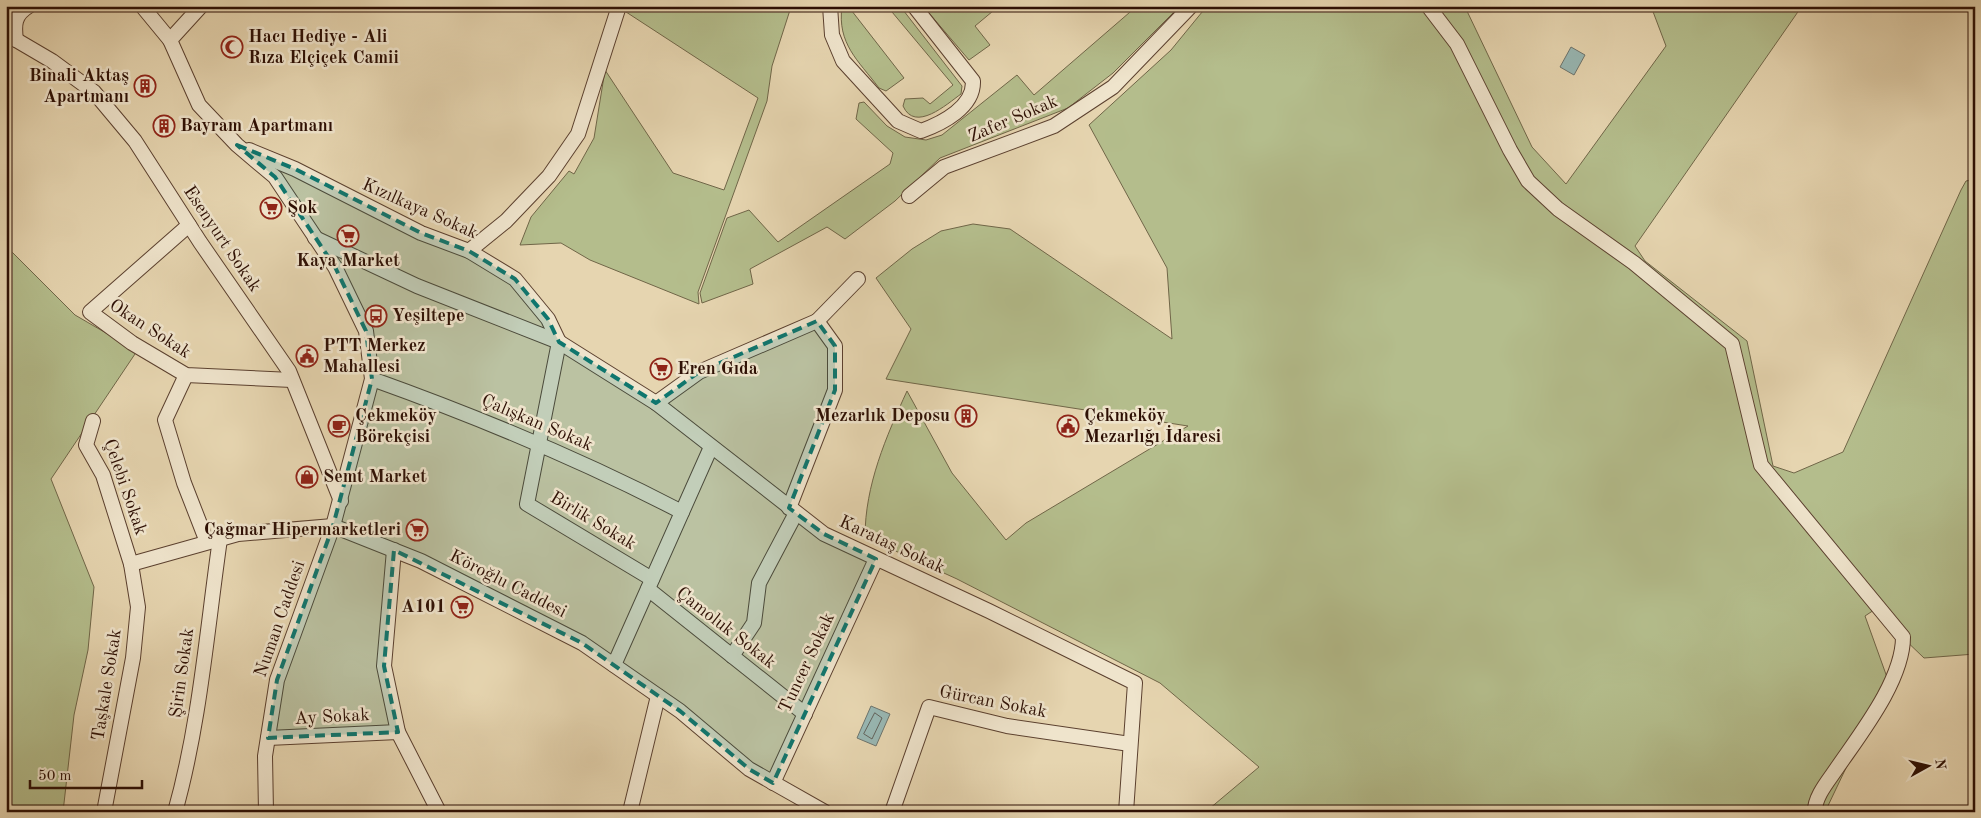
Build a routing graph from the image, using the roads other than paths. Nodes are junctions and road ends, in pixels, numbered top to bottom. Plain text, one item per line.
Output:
1 (29, 6) edge
2 (142, 6) edge
3 (201, 6) edge
4 (619, 6) edge
5 (830, 6) edge
6 (914, 6) edge
7 (1191, 6) edge
8 (1428, 6) edge
9 (11, 37) edge
10 (170, 40) junction
11 (237, 144) junction
12 (909, 196) dead end
13 (189, 226) junction
14 (315, 238) junction
15 (470, 250) junction
16 (858, 279) dead end
17 (817, 321) junction
18 (559, 342) junction
19 (186, 375) junction
20 (372, 379) junction
21 (292, 380) junction
22 (656, 403) junction
23 (94, 421) dead end
24 (538, 444) junction
25 (711, 446) junction
26 (341, 501) junction
27 (793, 510) junction
28 (682, 512) junction
29 (333, 526) junction
30 (214, 540) junction
31 (394, 550) junction
32 (876, 559) junction
33 (131, 564) junction
34 (650, 584) junction
35 (732, 656) junction
36 (614, 665) junction
37 (658, 696) junction
38 (805, 714) junction
39 (398, 732) junction
40 (268, 738) junction
41 (1130, 744) junction
42 (773, 783) junction
43 (806, 807) edge
44 (104, 812) edge
45 (175, 812) edge
46 (266, 812) edge
47 (439, 812) edge
48 (630, 812) edge
49 (825, 812) edge
50 (892, 812) edge
51 (1126, 812) edge
52 (1815, 812) edge

1 - 9 street
2 - 10 street
3 - 10 street
4 - 15 street
5 - 6 street
7 - 12 street, Zafer Sokak
8 - 52 street
9 - 13 street, Esenyurt Sokak
10 - 11 street
11 - 14 street
11 - 15 street, Kızılkaya Sokak
13 - 19 street, Okan Sokak
13 - 21 street, Esenyurt Sokak
14 - 18 street
14 - 20 street
15 - 18 street, Kızılkaya Sokak
16 - 17 street
17 - 22 street
17 - 27 street
18 - 22 street
18 - 24 street, Birlik Sokak
19 - 21 street, Okan Sokak
19 - 30 street
20 - 24 street, Çalışkan Sokak
20 - 26 street
21 - 26 street, Esenyurt Sokak
22 - 25 street, Karataş Sokak
23 - 33 street, Çelebi Sokak
24 - 28 street, Çalışkan Sokak
24 - 34 street, Birlik Sokak
25 - 27 street, Karataş Sokak
25 - 28 street
26 - 29 street, Numan Caddesi
27 - 32 street, Karataş Sokak
27 - 35 street
28 - 34 street
29 - 30 street, Köroğlu Caddesi
29 - 31 street, Köroğlu Caddesi
29 - 40 street, Numan Caddesi
30 - 33 street, Köroğlu Caddesi
30 - 45 street, Şirin Sokak
31 - 36 street, Köroğlu Caddesi
31 - 39 street
32 - 38 street, Tuncer Sokak
32 - 41 street, Karataş Sokak
33 - 44 street, Taşkale Sokak
34 - 35 street, Çamoluk Sokak
34 - 36 street
35 - 38 street, Çamoluk Sokak
36 - 37 street, Köroğlu Caddesi
37 - 42 street, Köroğlu Caddesi
37 - 48 street
38 - 42 street, Tuncer Sokak
39 - 40 street, Ay Sokak
39 - 47 street
40 - 46 street, Numan Caddesi
41 - 50 street, Gürcan Sokak
41 - 51 street
42 - 43 street, Köroğlu Caddesi
43 - 49 street, Köroğlu Caddesi

